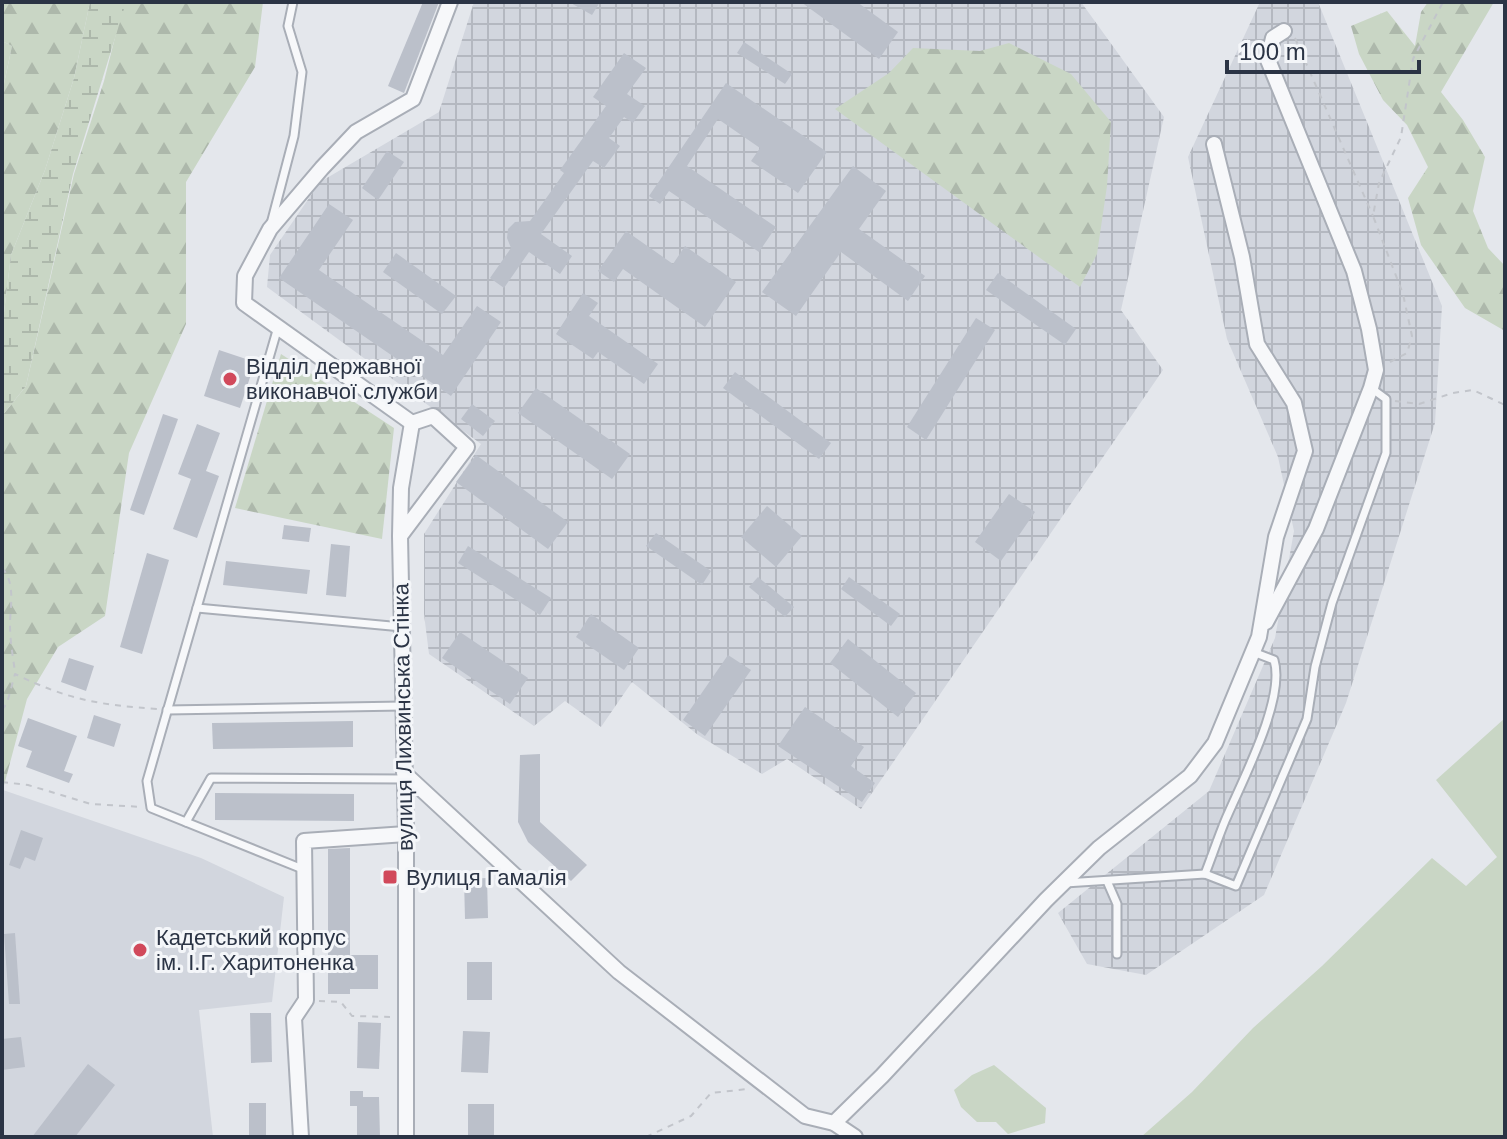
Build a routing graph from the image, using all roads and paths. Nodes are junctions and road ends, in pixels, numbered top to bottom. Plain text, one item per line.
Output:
1 (293, 2) edge
2 (450, 2) edge
3 (1443, 2) edge
4 (1284, 31) joint
5 (1214, 144) dead end
6 (1373, 216) junction
7 (270, 229) junction
8 (278, 327) junction
9 (1376, 370) junction
10 (1371, 388) junction
11 (1386, 399) junction
12 (1505, 405) edge
13 (412, 423) junction
14 (400, 536) junction
15 (2, 568) edge
16 (197, 608) junction
17 (402, 627) junction
18 (1259, 637) junction
19 (1253, 652) junction
20 (15, 674) junction
21 (403, 706) junction
22 (2, 710) edge
23 (167, 710) junction
24 (405, 776) junction
25 (2, 782) edge
26 (151, 808) junction
27 (186, 822) junction
28 (406, 834) junction
29 (305, 870) junction
30 (1205, 874) junction
31 (1107, 881) junction
32 (1064, 883) junction
33 (1117, 954) dead end
34 (306, 1000) junction
35 (406, 1017) junction
36 (766, 1087) junction
37 (834, 1123) junction
38 (301, 1137) edge
39 (406, 1137) edge
40 (646, 1137) edge
41 (855, 1137) edge

1 - 7 lane
2 - 7 street
3 - 6 path
4 - 6 path
4 - 9 street
5 - 18 street
6 - 9 path
7 - 8 street
8 - 13 street
8 - 16 lane
9 - 10 street
10 - 11 lane
10 - 18 street
11 - 12 path
11 - 30 lane
13 - 14 street, вулиця Лихвинська Стінка
13 - 14 street
14 - 17 street, вулиця Лихвинська Стінка
15 - 20 path
16 - 17 lane
16 - 23 lane
17 - 21 street, вулиця Лихвинська Стінка
18 - 19 street
19 - 30 lane
19 - 32 street
20 - 22 path
20 - 23 path
21 - 23 lane
21 - 24 street, вулиця Лихвинська Стінка
23 - 26 lane
24 - 27 lane
24 - 28 street, вулиця Лихвинська Стінка
24 - 36 street
25 - 26 path
26 - 27 lane
27 - 29 lane
28 - 29 street
28 - 35 street, вулиця Лихвинська Стінка
29 - 34 street
30 - 31 lane
31 - 32 lane
31 - 33 lane
32 - 37 street
34 - 35 path
34 - 38 street
35 - 39 street, вулиця Лихвинська Стінка
36 - 37 street
36 - 40 path
37 - 41 street

